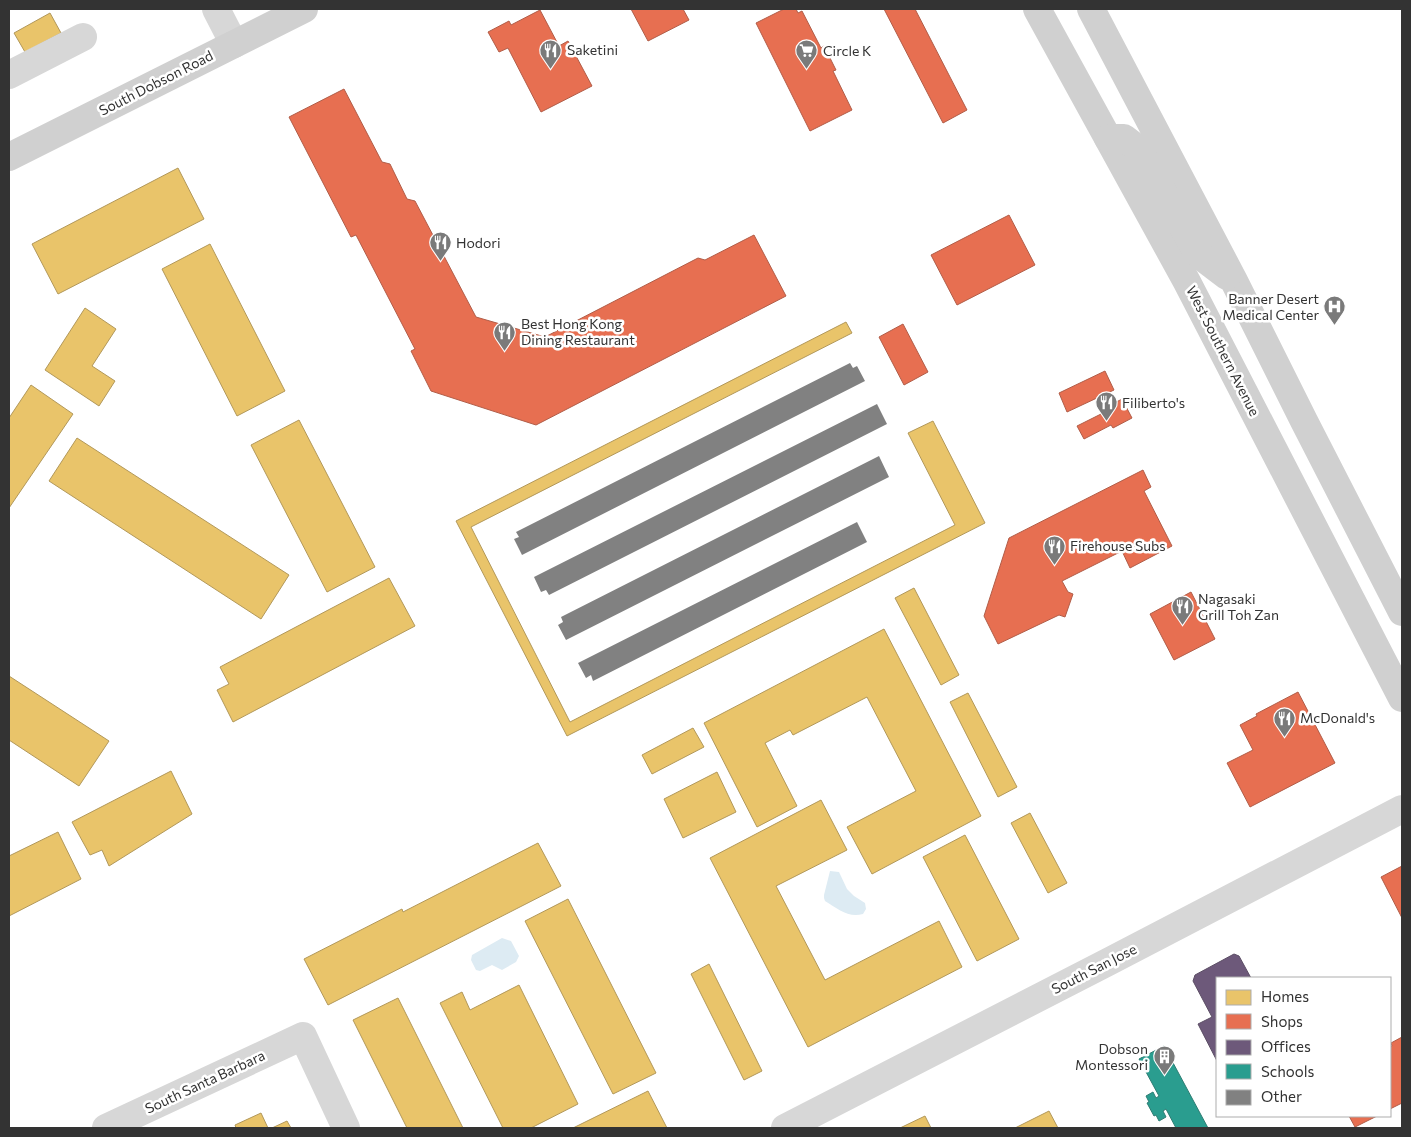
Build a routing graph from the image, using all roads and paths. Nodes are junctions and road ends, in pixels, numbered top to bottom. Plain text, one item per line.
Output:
1 (216, 9) edge
2 (304, 9) edge
3 (1037, 9) edge
4 (1091, 9) edge
5 (83, 37) dead end
6 (234, 44) junction
7 (9, 75) edge
8 (1108, 138) junction
9 (9, 157) edge
10 (1234, 281) junction
11 (1296, 404) junction
12 (1260, 424) junction
13 (1402, 612) edge
14 (1402, 698) edge
15 (1402, 809) edge
16 (106, 1128) edge
17 (346, 1128) edge
18 (785, 1128) edge

1 - 6 street
2 - 6 main road, South Dobson Road
3 - 8 main road, West Southern Avenue
4 - 10 main road
5 - 7 street
6 - 9 main road, South Dobson Road
8 - 10 main road
8 - 12 main road, West Southern Avenue
10 - 11 main road
11 - 12 main road
11 - 13 main road
12 - 14 main road, West Southern Avenue
15 - 18 street, South San Jose
16 - 17 street, South Santa Barbara

